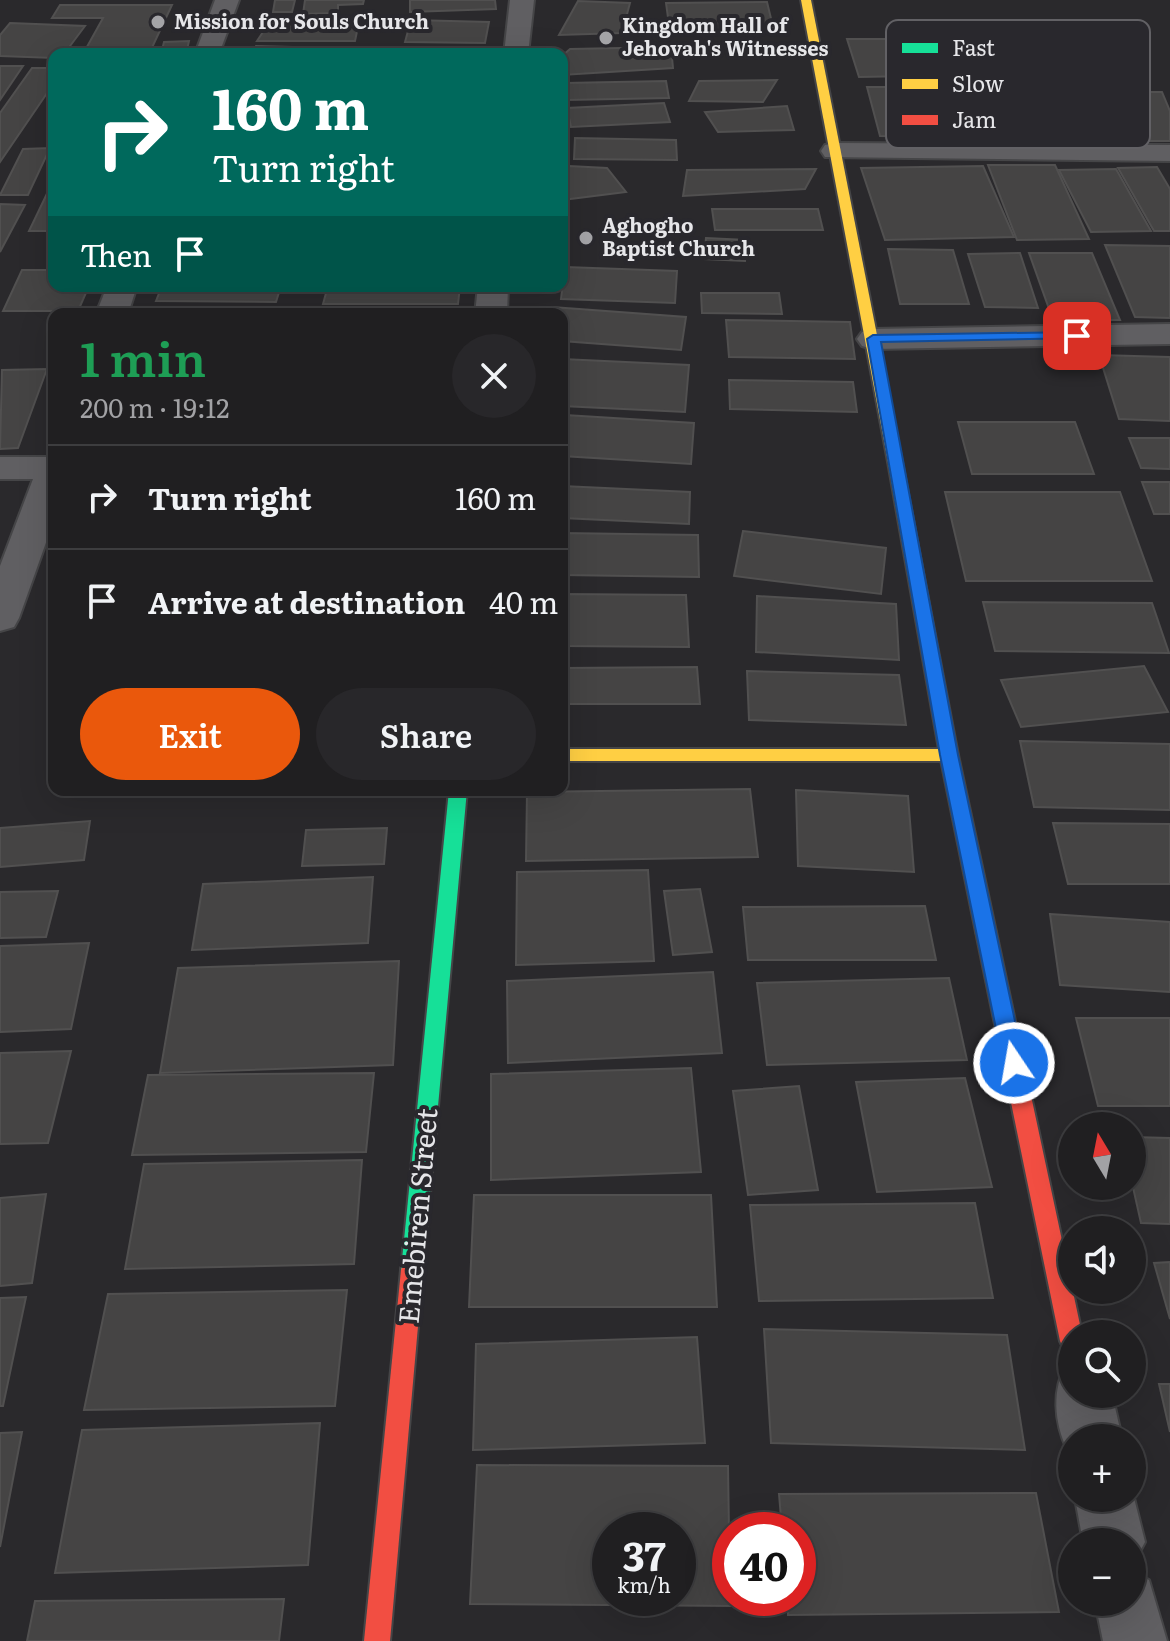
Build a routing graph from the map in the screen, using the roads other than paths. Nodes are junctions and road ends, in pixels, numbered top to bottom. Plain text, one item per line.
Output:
1 (227, 0) edge
2 (522, 0) edge
3 (806, 0) edge
4 (209, 48) edge
5 (517, 48) edge
6 (835, 151) junction
7 (1170, 153) edge
8 (1170, 334) edge
9 (873, 339) junction
10 (0, 468) edge
11 (48, 469) edge
12 (48, 486) edge
13 (0, 618) edge
14 (568, 755) edge
15 (949, 755) junction
16 (457, 796) edge
17 (1068, 1320) edge
18 (1130, 1616) edge
19 (377, 1641) edge
20 (1135, 1641) edge

1 - 4 street
2 - 5 street
3 - 6 street
6 - 7 street
6 - 9 street
8 - 9 street
9 - 15 street
10 - 11 street
12 - 13 street
14 - 15 street
15 - 17 street
16 - 19 street, Emebiren Street
18 - 20 street

